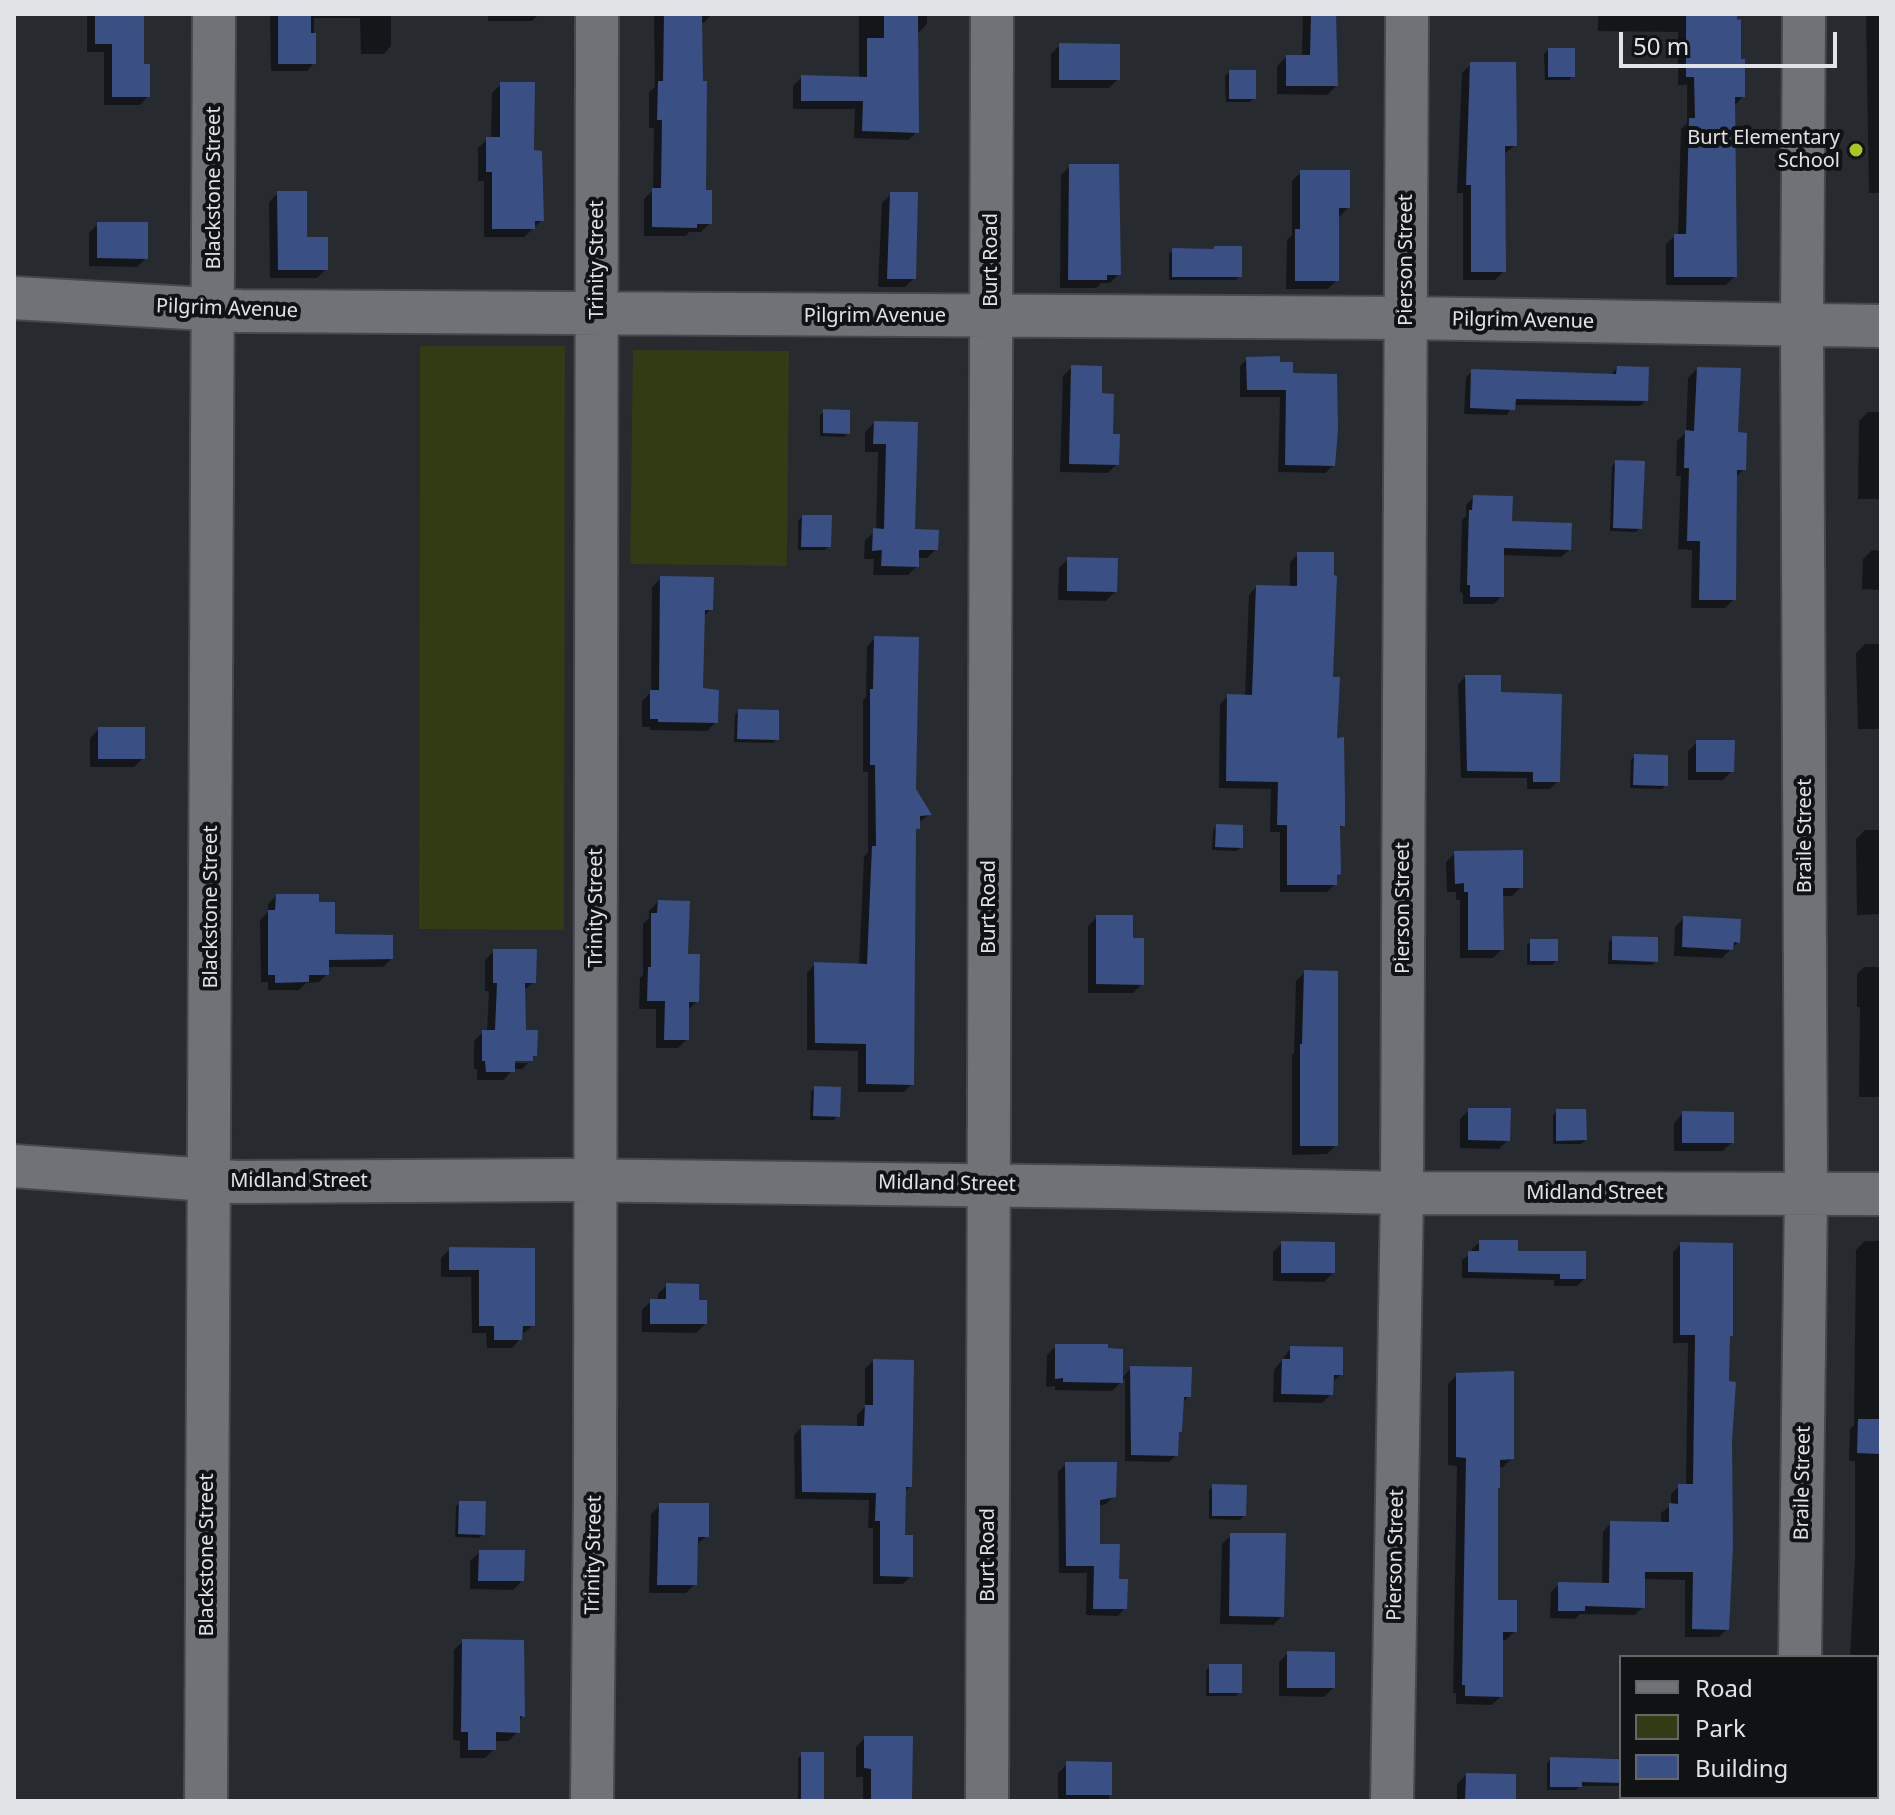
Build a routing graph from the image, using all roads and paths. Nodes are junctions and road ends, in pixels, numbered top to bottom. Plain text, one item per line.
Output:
1 (214, 14) edge
2 (597, 14) edge
3 (992, 14) edge
4 (1407, 14) edge
5 (1804, 14) edge
6 (14, 298) edge
7 (213, 309) junction
8 (597, 314) junction
9 (990, 317) junction
10 (1406, 318) junction
11 (1802, 326) junction
12 (1881, 326) edge
13 (14, 1166) edge
14 (210, 1180) junction
15 (595, 1181) junction
16 (989, 1185) junction
17 (1402, 1193) junction
18 (1806, 1193) junction
19 (1881, 1194) edge
20 (1800, 1655) edge
21 (206, 1801) edge
22 (592, 1801) edge
23 (987, 1801) edge
24 (1392, 1801) edge

1 - 7 street, Blackstone Street
2 - 8 street, Trinity Street
3 - 9 street, Burt Road
4 - 10 street, Pierson Street
5 - 11 street, Braile Street
6 - 7 street, Pilgrim Avenue
7 - 8 street, Pilgrim Avenue
7 - 14 street, Blackstone Street
8 - 9 street, Pilgrim Avenue
8 - 15 street, Trinity Street
9 - 10 street, Pilgrim Avenue
9 - 16 street, Burt Road
10 - 11 street, Pilgrim Avenue
10 - 17 street, Pierson Street
11 - 12 street, Pilgrim Avenue
11 - 18 street, Braile Street
13 - 14 street, Midland Street
14 - 15 street, Midland Street
14 - 21 street, Blackstone Street
15 - 16 street, Midland Street
15 - 22 street, Trinity Street
16 - 17 street, Midland Street
16 - 23 street, Burt Road
17 - 18 street, Midland Street
17 - 24 street, Pierson Street
18 - 19 street, Midland Street
18 - 20 street, Braile Street

